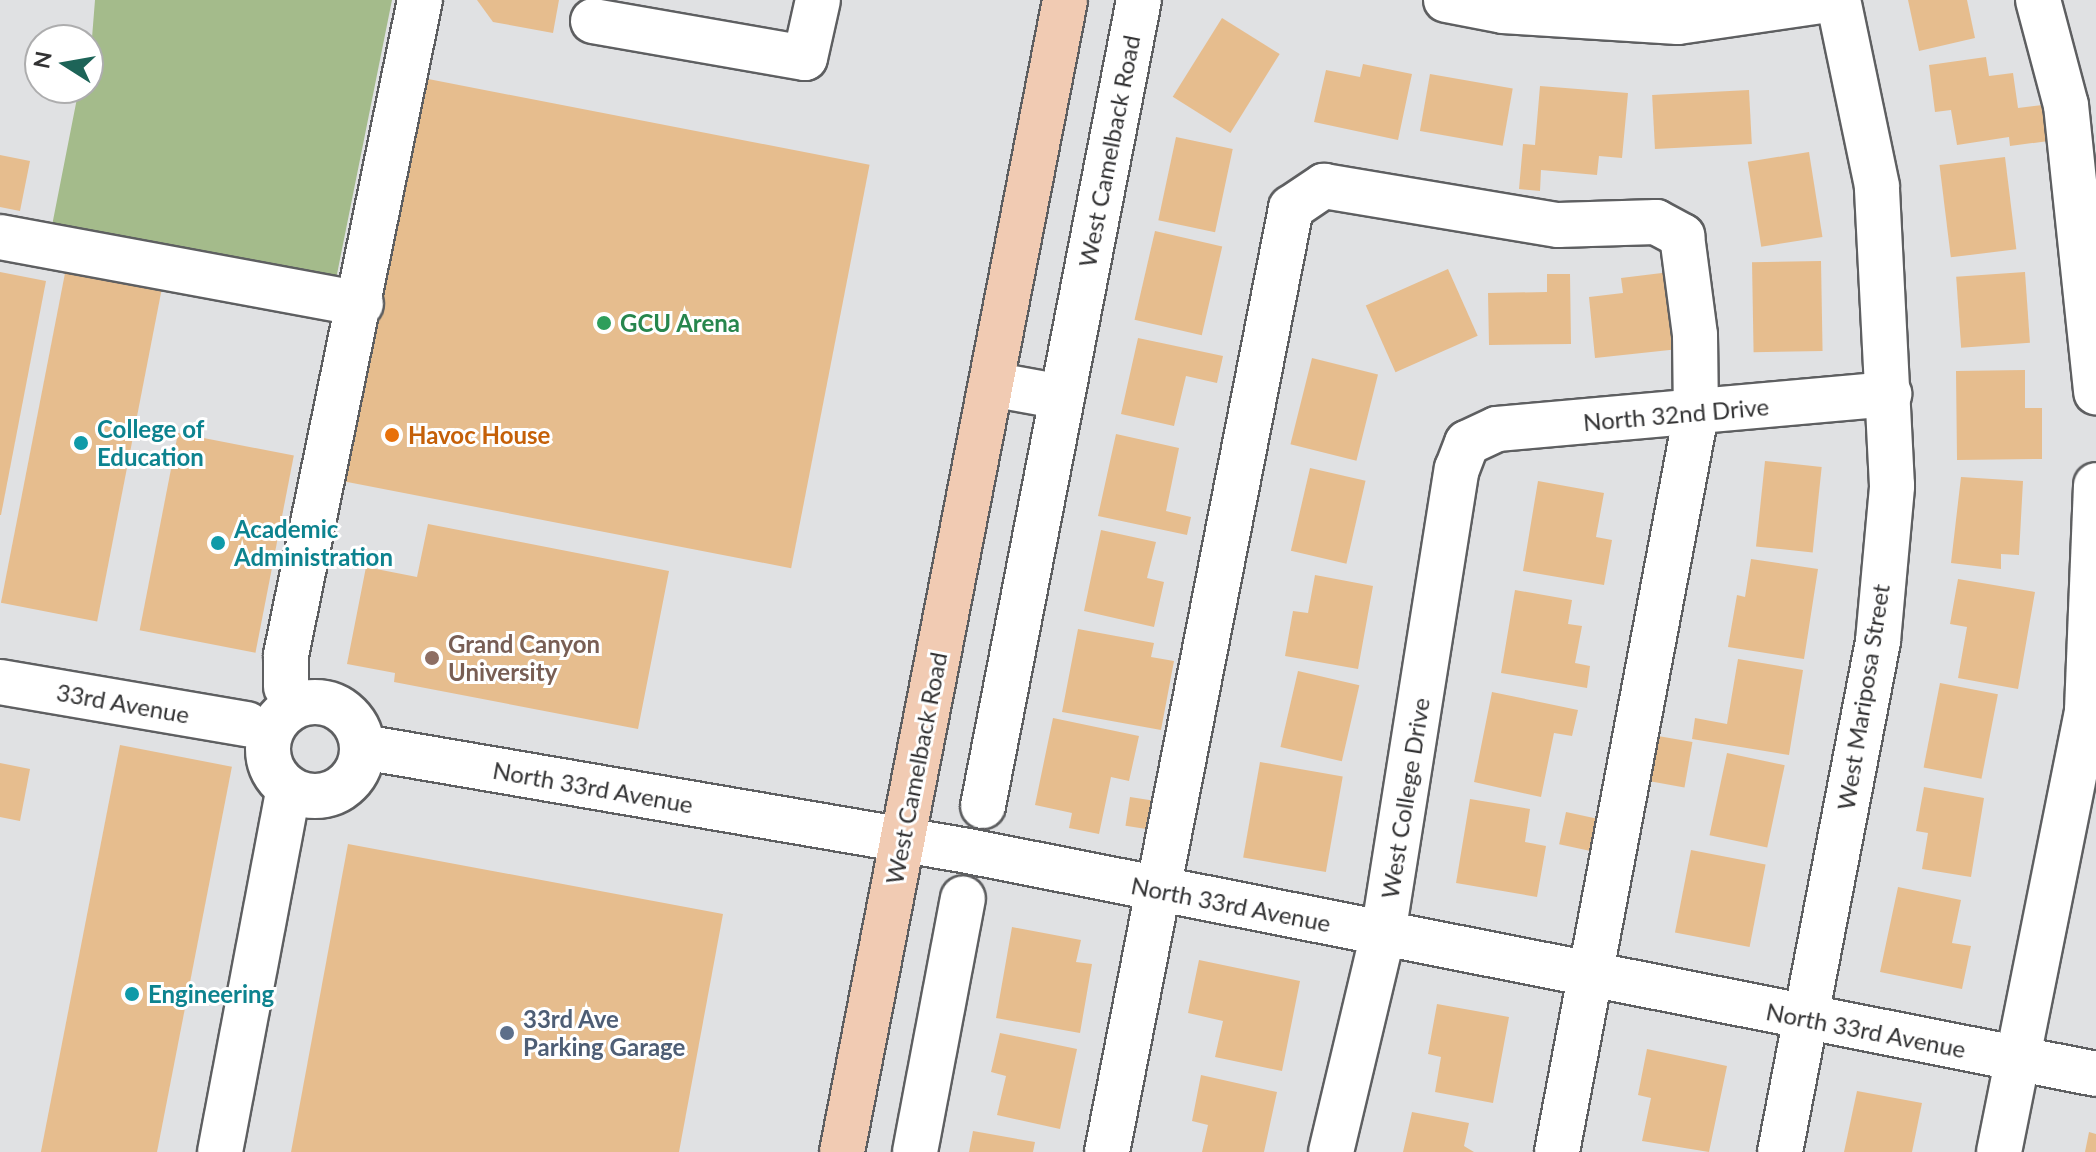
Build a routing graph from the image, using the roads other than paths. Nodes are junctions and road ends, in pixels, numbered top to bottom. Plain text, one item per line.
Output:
1 (420, 0) edge
2 (818, 0) edge
3 (1065, 0) edge
4 (1139, 0) edge
5 (1446, 0) edge
6 (1828, 0) edge
7 (1838, 0) edge
8 (2038, 0) edge
9 (593, 21) dead end
10 (0, 237) edge
11 (361, 304) junction
12 (991, 384) junction
13 (2096, 392) edge
14 (1889, 394) junction
15 (1062, 397) junction
16 (1696, 414) junction
17 (1467, 443) joint
18 (2096, 485) edge
19 (0, 682) edge
20 (286, 687) dead end
21 (247, 724) dead end
22 (363, 747) junction
23 (289, 788) junction
24 (983, 806) dead end
25 (902, 840) junction
26 (1159, 891) junction
27 (963, 898) dead end
28 (1383, 934) junction
29 (1590, 975) junction
30 (1804, 1018) junction
31 (2017, 1059) junction
32 (2096, 1074) edge
33 (220, 1152) edge
34 (842, 1152) edge
35 (915, 1152) edge
36 (1107, 1152) edge
37 (1331, 1152) edge
38 (1557, 1152) edge
39 (1780, 1152) edge
40 (1999, 1152) edge

1 - 11 street
2 - 9 street
3 - 12 main road, West Camelback Road
4 - 15 street, West Camelback Road
5 - 6 street
7 - 14 street, West Mariposa Street
8 - 13 street
10 - 11 street
11 - 20 street
12 - 15 street
12 - 25 main road, West Camelback Road
14 - 16 street, North 32nd Drive
14 - 30 street, West Mariposa Street
15 - 24 street, West Camelback Road
16 - 17 street, North 32nd Drive
16 - 26 street
16 - 29 street
17 - 28 street, West College Drive
18 - 31 street
19 - 21 street, 33rd Avenue
22 - 23 street
22 - 23 street
22 - 25 street, North 33rd Avenue
23 - 33 street
25 - 26 street, North 33rd Avenue
25 - 34 main road, West Camelback Road
26 - 28 street, North 33rd Avenue
26 - 36 street
27 - 35 street
28 - 29 street, North 33rd Avenue
28 - 37 street, West College Drive
29 - 30 street, North 33rd Avenue
29 - 38 street
30 - 31 street, North 33rd Avenue
30 - 39 street, West Mariposa Street
31 - 32 street, North 33rd Avenue
31 - 40 street

